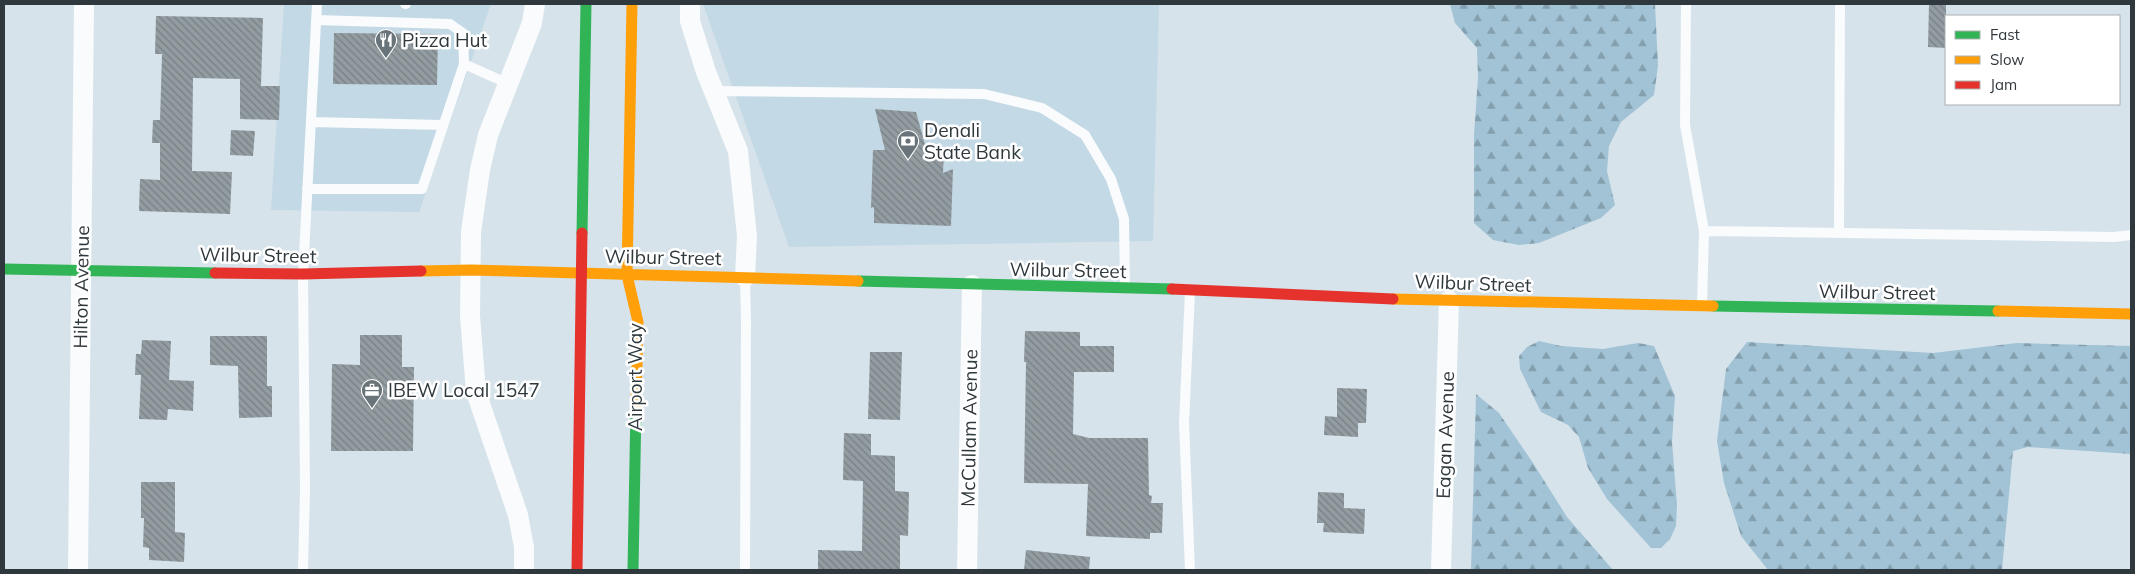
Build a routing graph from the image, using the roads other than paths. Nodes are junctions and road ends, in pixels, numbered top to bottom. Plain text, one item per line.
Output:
1 (84, 4) edge
2 (317, 4) edge
3 (535, 4) edge
4 (586, 4) edge
5 (632, 4) edge
6 (690, 4) edge
7 (1686, 4) edge
8 (1840, 4) edge
9 (316, 20) junction
10 (464, 64) junction
11 (508, 84) junction
12 (714, 91) junction
13 (311, 122) junction
14 (443, 125) junction
15 (307, 189) junction
16 (1704, 231) junction
17 (1839, 232) junction
18 (2131, 235) edge
19 (4, 269) edge
20 (81, 270) junction
21 (471, 270) junction
22 (583, 272) junction
23 (303, 274) junction
24 (627, 275) junction
25 (745, 276) junction
26 (972, 285) junction
27 (1124, 288) junction
28 (1190, 290) junction
29 (1449, 301) junction
30 (1702, 306) junction
31 (2131, 314) edge
32 (78, 570) edge
33 (303, 570) edge
34 (524, 570) edge
35 (578, 570) edge
36 (633, 570) edge
37 (745, 570) edge
38 (967, 570) edge
39 (1190, 570) edge
40 (1440, 570) edge

1 - 20 street, Hilton Avenue
2 - 9 lane
3 - 11 street
4 - 22 street
5 - 24 street, Airport Way
6 - 12 street
7 - 16 lane
8 - 17 lane
9 - 10 lane
9 - 13 lane
10 - 11 lane
10 - 14 lane
11 - 21 street
12 - 25 street
12 - 27 lane
13 - 14 lane
13 - 15 lane
14 - 15 lane
15 - 23 lane
16 - 17 lane
16 - 30 lane
17 - 18 lane
19 - 20 street, Wilbur Street
20 - 23 street, Wilbur Street
20 - 32 street, Hilton Avenue
21 - 22 street, Wilbur Street
21 - 23 street, Wilbur Street
21 - 34 street
22 - 24 street, Wilbur Street
22 - 35 street
23 - 33 lane
24 - 25 street, Wilbur Street
24 - 36 street, Airport Way
25 - 26 street, Wilbur Street
25 - 37 lane
26 - 27 street, Wilbur Street
26 - 38 street, McCullam Avenue
27 - 28 street, Wilbur Street
28 - 29 street, Wilbur Street
28 - 39 lane
29 - 30 street, Wilbur Street
29 - 40 street, Eagan Avenue
30 - 31 street, Wilbur Street

